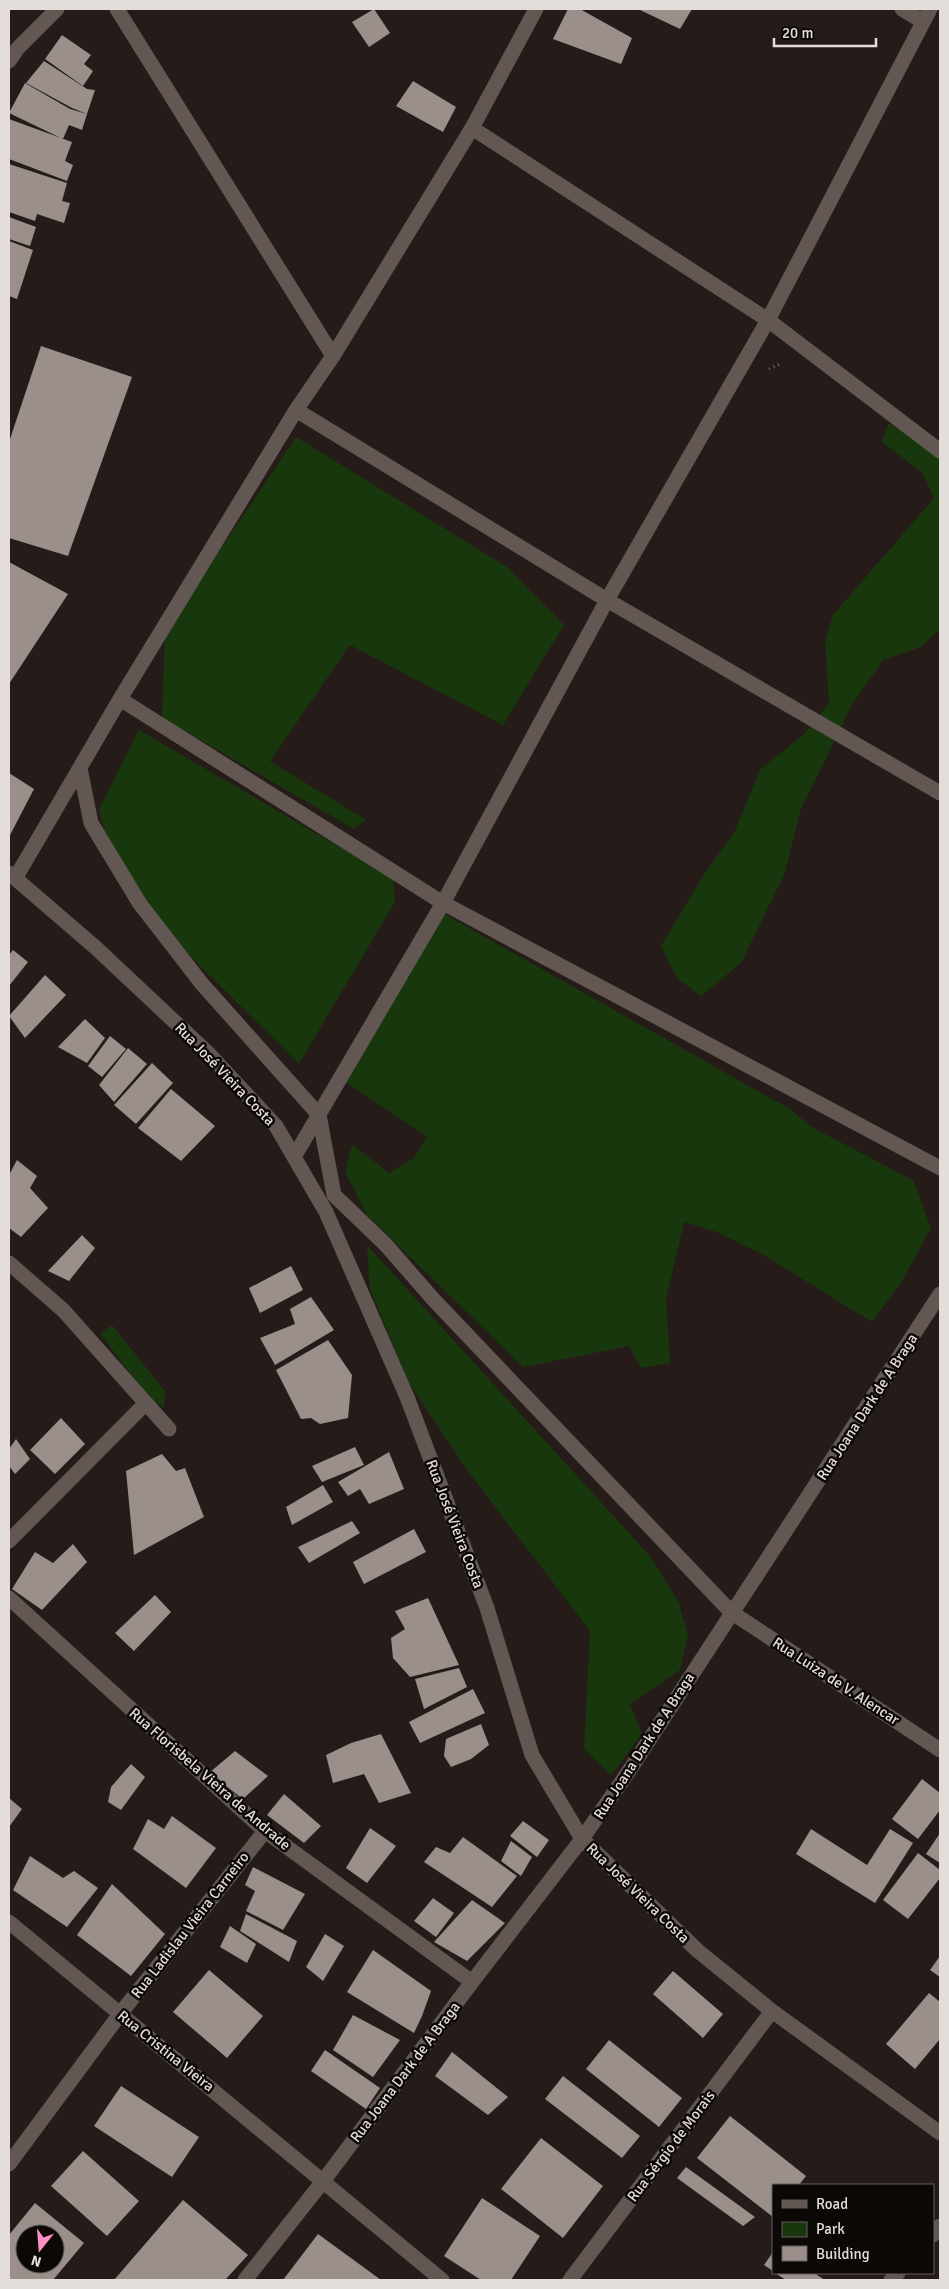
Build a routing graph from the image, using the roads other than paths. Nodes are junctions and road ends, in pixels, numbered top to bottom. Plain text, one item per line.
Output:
1 (57, 9) edge
2 (117, 9) edge
3 (536, 9) edge
4 (902, 9) edge
5 (926, 15) edge
6 (9, 61) edge
7 (472, 128) junction
8 (768, 320) junction
9 (334, 356) junction
10 (296, 410) junction
11 (940, 451) edge
12 (608, 600) junction
13 (120, 699) junction
14 (80, 768) junction
15 (940, 793) edge
16 (12, 875) edge
17 (443, 903) junction
18 (319, 1114) junction
19 (294, 1157) junction
20 (940, 1168) edge
21 (9, 1263) edge
22 (940, 1294) edge
23 (146, 1403) junction
24 (169, 1429) dead end
25 (9, 1541) edge
26 (9, 1598) edge
27 (731, 1612) junction
28 (940, 1750) edge
29 (265, 1831) junction
30 (582, 1839) junction
31 (9, 1922) edge
32 (472, 1982) junction
33 (772, 2011) junction
34 (120, 2014) junction
35 (940, 2133) edge
36 (9, 2164) edge
37 (324, 2180) junction
38 (245, 2280) edge
39 (442, 2280) edge
40 (570, 2280) edge

1 - 6 street
2 - 9 street
3 - 7 street
4 - 5 street
5 - 8 street
7 - 8 street
7 - 9 street
8 - 11 street
8 - 12 street
9 - 10 street
10 - 12 street
10 - 13 street
12 - 15 street
12 - 17 street
13 - 14 street
13 - 17 street
14 - 16 street
14 - 18 street
16 - 19 street, Rua José Vieira Costa
17 - 18 street
17 - 20 street
18 - 19 street
18 - 27 street, Rua Luiza de V. Alencar
19 - 30 street, Rua José Vieira Costa
21 - 23 street
22 - 27 street, Rua Joana Dark de A Braga
23 - 24 street
23 - 25 street
26 - 29 street, Rua Florisbela Vieira de Andrade
27 - 28 street, Rua Luiza de V. Alencar
27 - 30 street, Rua Joana Dark de A Braga
29 - 32 street, Rua Florisbela Vieira de Andrade
29 - 34 street, Rua Ladislau Vieira Carneiro
30 - 32 street, Rua Joana Dark de A Braga
30 - 33 street, Rua José Vieira Costa
31 - 34 street, Rua Cristina Vieira
32 - 37 street, Rua Joana Dark de A Braga
33 - 35 street, Rua José Vieira Costa
33 - 40 street, Rua Sérgio de Morais
34 - 36 street, Rua Ladislau Vieira Carneiro
34 - 37 street, Rua Cristina Vieira
37 - 38 street, Rua Joana Dark de A Braga
37 - 39 street, Rua Cristina Vieira

